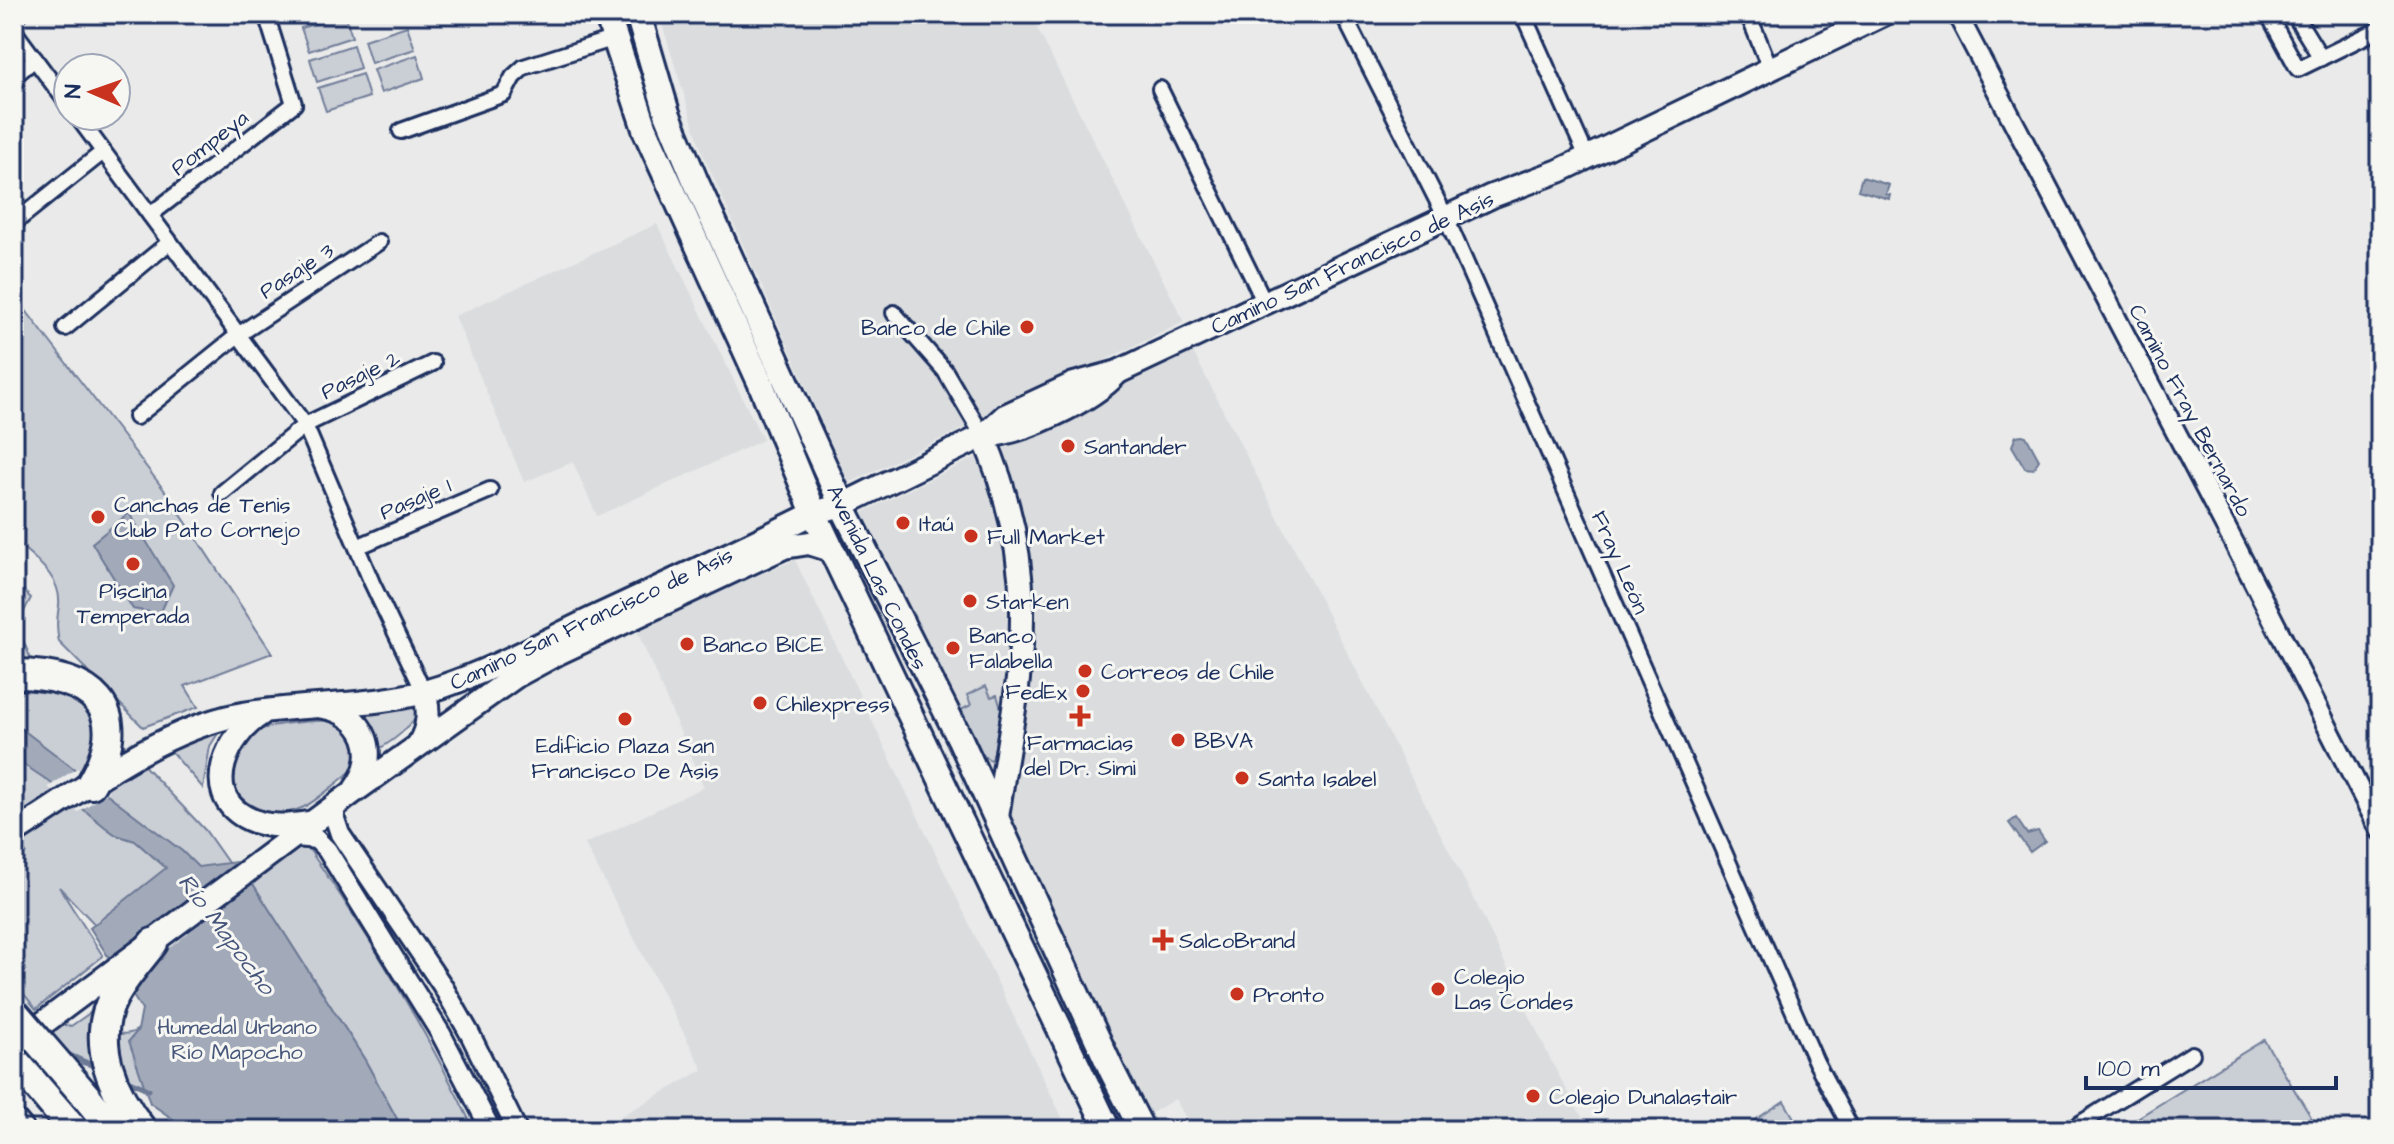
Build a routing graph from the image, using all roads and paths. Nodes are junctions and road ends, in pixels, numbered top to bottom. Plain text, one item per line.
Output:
1 (266, 14) edge
2 (607, 14) edge
3 (638, 14) edge
4 (1343, 14) edge
5 (1523, 14) edge
6 (1748, 14) edge
7 (1884, 14) edge
8 (1957, 14) edge
9 (2268, 14) edge
10 (2294, 14) edge
11 (2380, 29) edge
12 (14, 31) edge
13 (615, 38) junction
14 (2321, 58) junction
15 (35, 59) junction
16 (1770, 68) junction
17 (14, 76) edge
18 (52, 82) edge
19 (1160, 89) dead end
20 (401, 131) dead end
21 (89, 132) edge
22 (103, 152) junction
23 (1587, 157) junction
24 (150, 215) junction
25 (1446, 218) junction
26 (14, 223) edge
27 (170, 242) junction
28 (379, 242) dead end
29 (1265, 303) junction
30 (894, 313) dead end
31 (65, 328) dead end
32 (238, 335) junction
33 (433, 363) dead end
34 (136, 417) dead end
35 (305, 425) junction
36 (983, 436) junction
37 (490, 490) dead end
38 (222, 493) dead end
39 (842, 505) junction
40 (814, 513) junction
41 (357, 547) junction
42 (831, 550) junction
43 (14, 674) edge
44 (424, 692) junction
45 (319, 707) junction
46 (270, 710) junction
47 (419, 744) junction
48 (91, 784) junction
49 (344, 799) junction
50 (997, 818) junction
51 (316, 822) junction
52 (2380, 830) edge
53 (14, 833) edge
54 (296, 837) junction
55 (1016, 939) junction
56 (153, 943) junction
57 (1059, 956) junction
58 (14, 1013) edge
59 (14, 1045) edge
60 (2192, 1054) dead end
61 (14, 1058) edge
62 (14, 1124) edge
63 (69, 1124) edge
64 (130, 1126) edge
65 (19, 1130) edge
66 (491, 1130) edge
67 (517, 1130) edge
68 (1108, 1130) edge
69 (1142, 1130) edge
70 (1852, 1130) edge
71 (2070, 1130) edge

1 - 24 street, Pompeya
2 - 13 main road, Avenida Las Condes
3 - 39 main road, Avenida Las Condes
4 - 25 street, Fray León
5 - 23 street
6 - 16 street
7 - 16 main road, Camino San Francisco de Asís
8 - 52 street, Camino Fray Bernardo
9 - 14 street
10 - 14 street
11 - 14 street
12 - 15 street
13 - 20 street
13 - 40 main road, Avenida Las Condes
15 - 17 street
15 - 18 street
16 - 23 main road, Camino San Francisco de Asís
19 - 29 street
21 - 22 street
22 - 24 street
22 - 26 street
23 - 25 main road, Camino San Francisco de Asís
24 - 27 street
25 - 29 main road, Camino San Francisco de Asís
25 - 70 street, Fray León
27 - 31 street
27 - 32 street
28 - 32 street, Pasaje 3
29 - 36 main road, Camino San Francisco de Asís
30 - 36 street
32 - 34 street, Pasaje 3
32 - 35 street
33 - 35 street, Pasaje 2
35 - 38 street, Pasaje 2
35 - 41 street
36 - 39 main road, Camino San Francisco de Asís
36 - 50 main road
37 - 41 street, Pasaje 1
39 - 40 main road, Camino San Francisco de Asís
39 - 50 main road, Avenida Las Condes
40 - 42 main road, Avenida Las Condes
40 - 44 main road, Camino San Francisco de Asís
41 - 44 street
42 - 47 main road, Camino San Francisco de Asís
42 - 55 main road, Avenida Las Condes
43 - 48 highway
44 - 45 main road, Camino San Francisco de Asís
44 - 47 main road
45 - 46 main road, Camino San Francisco de Asís
45 - 49 main road
46 - 48 main road, Camino San Francisco de Asís
46 - 51 main road
47 - 49 main road, Camino San Francisco de Asís
48 - 53 main road, Camino San Francisco de Asís
49 - 51 main road, Camino San Francisco de Asís
49 - 67 street
50 - 57 main road, Avenida Las Condes
51 - 54 main road, Camino San Francisco de Asís
54 - 56 main road, Camino San Francisco de Asís
54 - 66 street
55 - 57 main road
55 - 68 main road, Avenida Las Condes
56 - 59 main road, Camino San Francisco de Asís
56 - 64 highway
57 - 69 main road, Avenida Las Condes
58 - 64 highway, bridge
60 - 71 street
61 - 63 highway
62 - 65 highway

